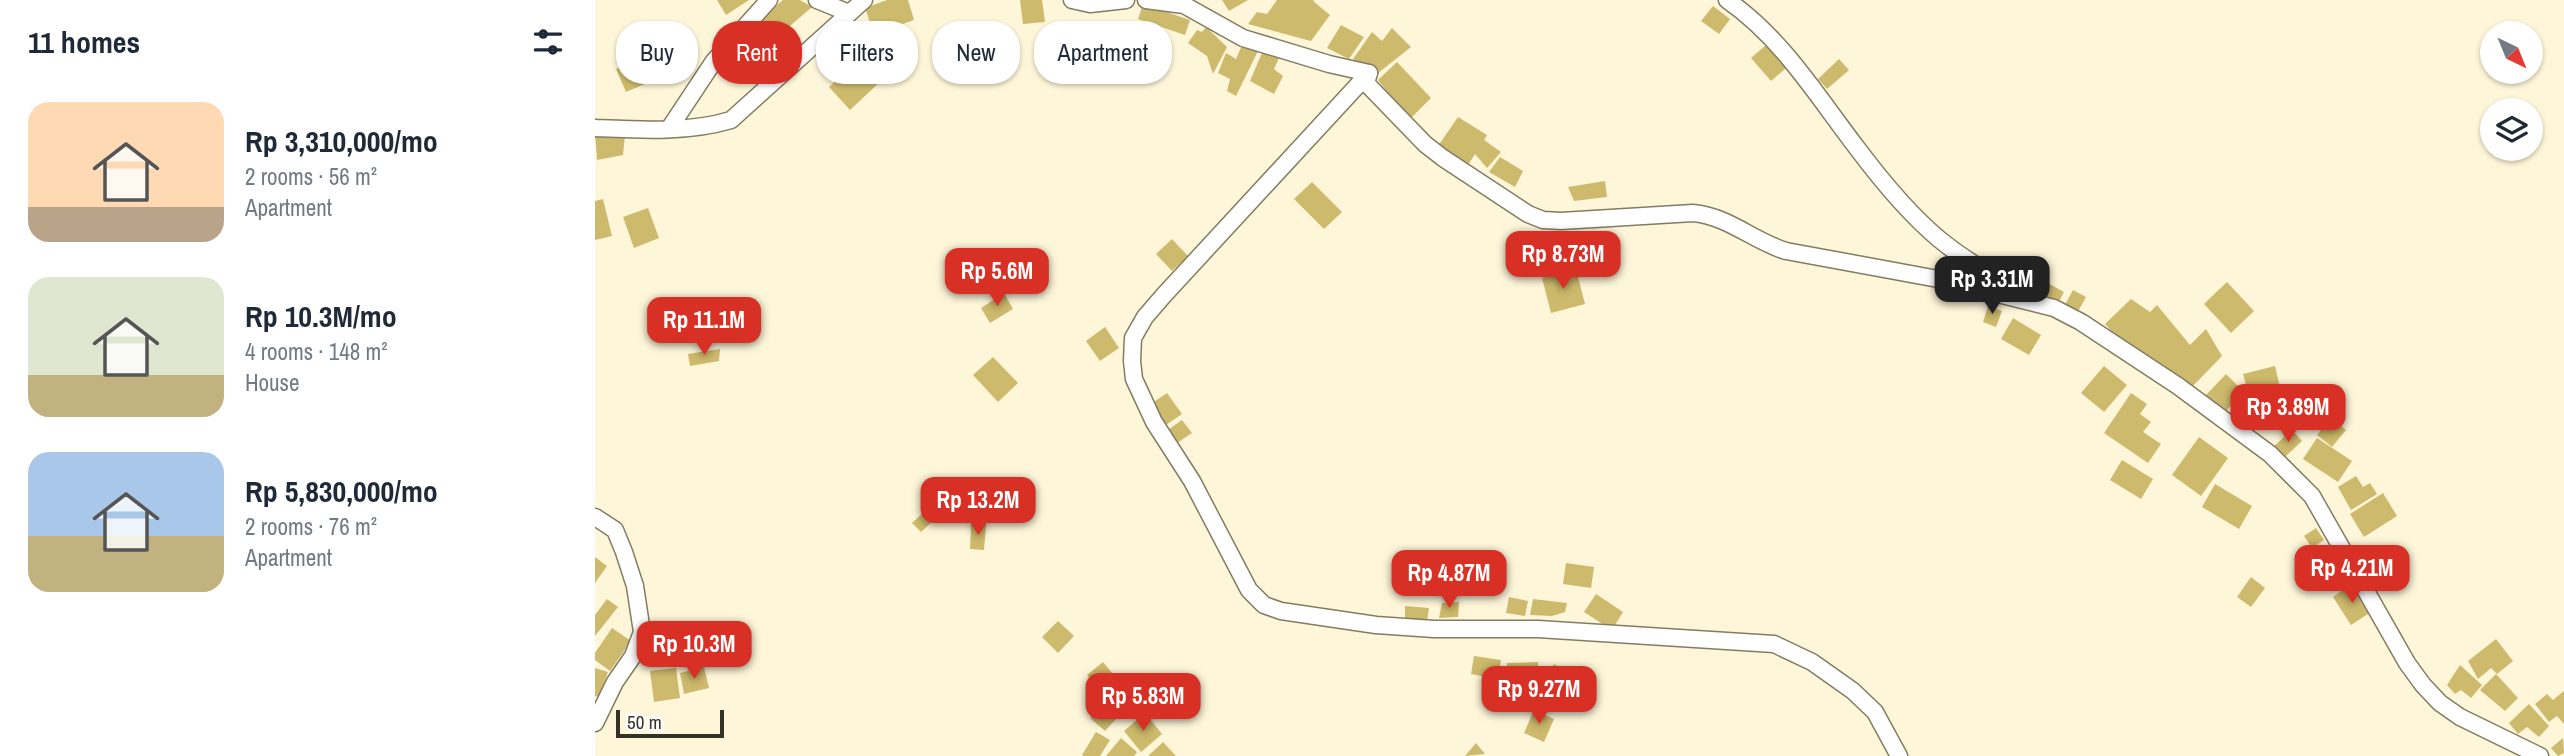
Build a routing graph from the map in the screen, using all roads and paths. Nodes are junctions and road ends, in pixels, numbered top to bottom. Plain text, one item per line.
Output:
1 (769, 0) edge
2 (817, 0) edge
3 (864, 0) edge
4 (1072, 0) edge
5 (1126, 0) edge
6 (1146, 0) edge
7 (1727, 0) edge
8 (849, 13) junction
9 (1370, 73) junction
10 (595, 128) edge
11 (669, 129) junction
12 (2054, 308) junction
13 (595, 517) edge
14 (595, 723) edge
15 (1899, 756) edge
16 (2540, 756) edge

1 - 11 street
2 - 8 street
3 - 8 street
4 - 5 street
6 - 9 street
7 - 12 street
8 - 11 street
9 - 12 street
9 - 15 street
10 - 11 street
12 - 16 street
13 - 14 street

